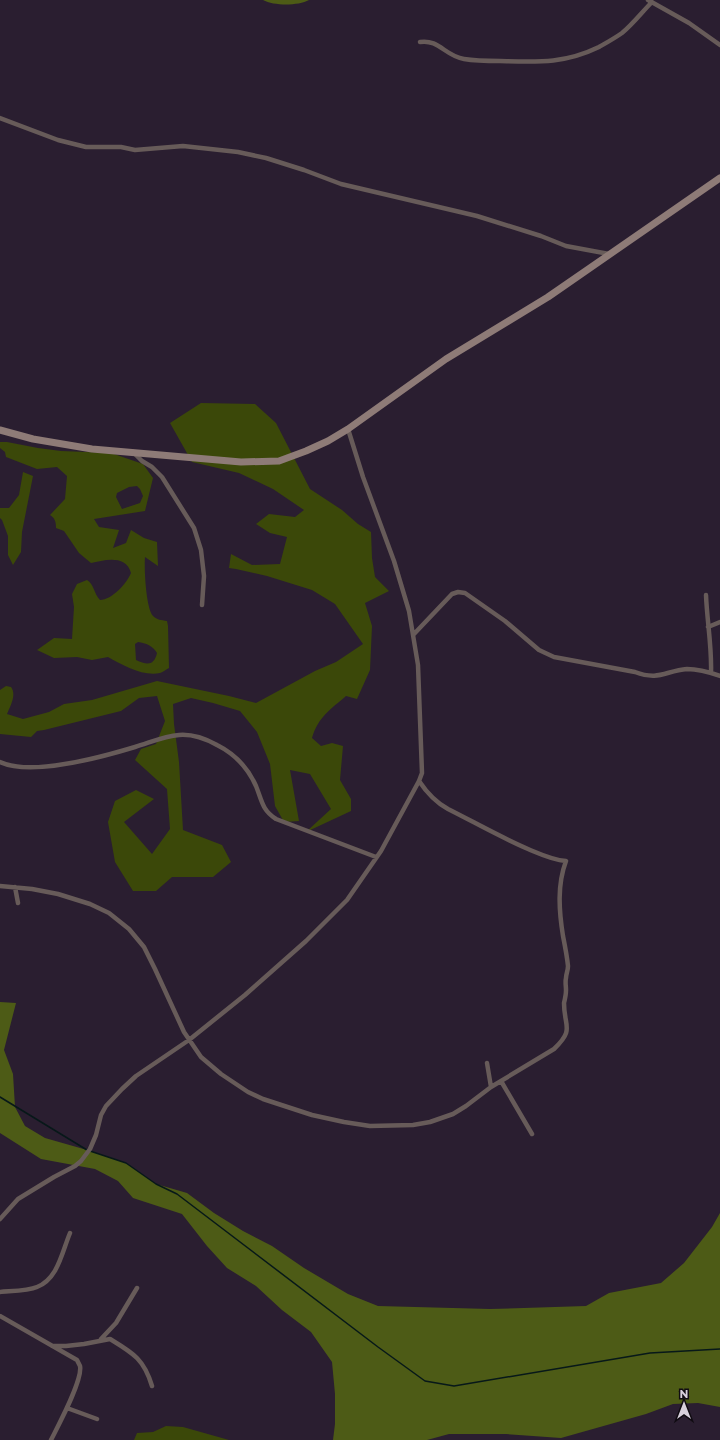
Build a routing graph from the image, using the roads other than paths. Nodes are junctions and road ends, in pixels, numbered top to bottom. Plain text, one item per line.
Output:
1 (650, 1) edge
2 (420, 42) dead end
3 (720, 45) edge
4 (0, 118) edge
5 (720, 178) edge
6 (609, 254) junction
7 (348, 429) junction
8 (0, 430) edge
9 (133, 452) junction
10 (706, 595) dead end
11 (202, 605) dead end
12 (720, 622) edge
13 (708, 626) junction
14 (414, 634) junction
15 (711, 673) junction
16 (720, 676) edge
17 (0, 762) edge
18 (419, 781) junction
19 (376, 857) junction
20 (0, 886) edge
21 (15, 887) junction
22 (18, 903) dead end
23 (189, 1040) junction
24 (487, 1063) dead end
25 (501, 1080) junction
26 (491, 1087) junction
27 (532, 1134) dead end
28 (0, 1219) edge
29 (70, 1233) dead end
30 (137, 1288) dead end
31 (0, 1292) edge
32 (0, 1316) edge
33 (99, 1340) junction
34 (50, 1346) junction
35 (152, 1386) dead end
36 (67, 1408) junction
37 (97, 1419) dead end
38 (51, 1440) edge

1 - 2 street
1 - 3 street
4 - 6 street
5 - 6 main road
6 - 7 main road
7 - 9 main road
7 - 14 street
8 - 9 main road
9 - 11 street
10 - 13 street
12 - 13 street
13 - 15 street
14 - 15 street
14 - 18 street
15 - 16 street
17 - 19 street
18 - 19 street
18 - 25 street
19 - 23 street
20 - 21 street
21 - 22 street
21 - 23 street
23 - 26 street
23 - 28 street
24 - 26 street
25 - 26 street
25 - 27 street
29 - 31 street
30 - 33 street
32 - 34 street
33 - 34 street
33 - 35 street
34 - 36 street
36 - 37 street
36 - 38 street

